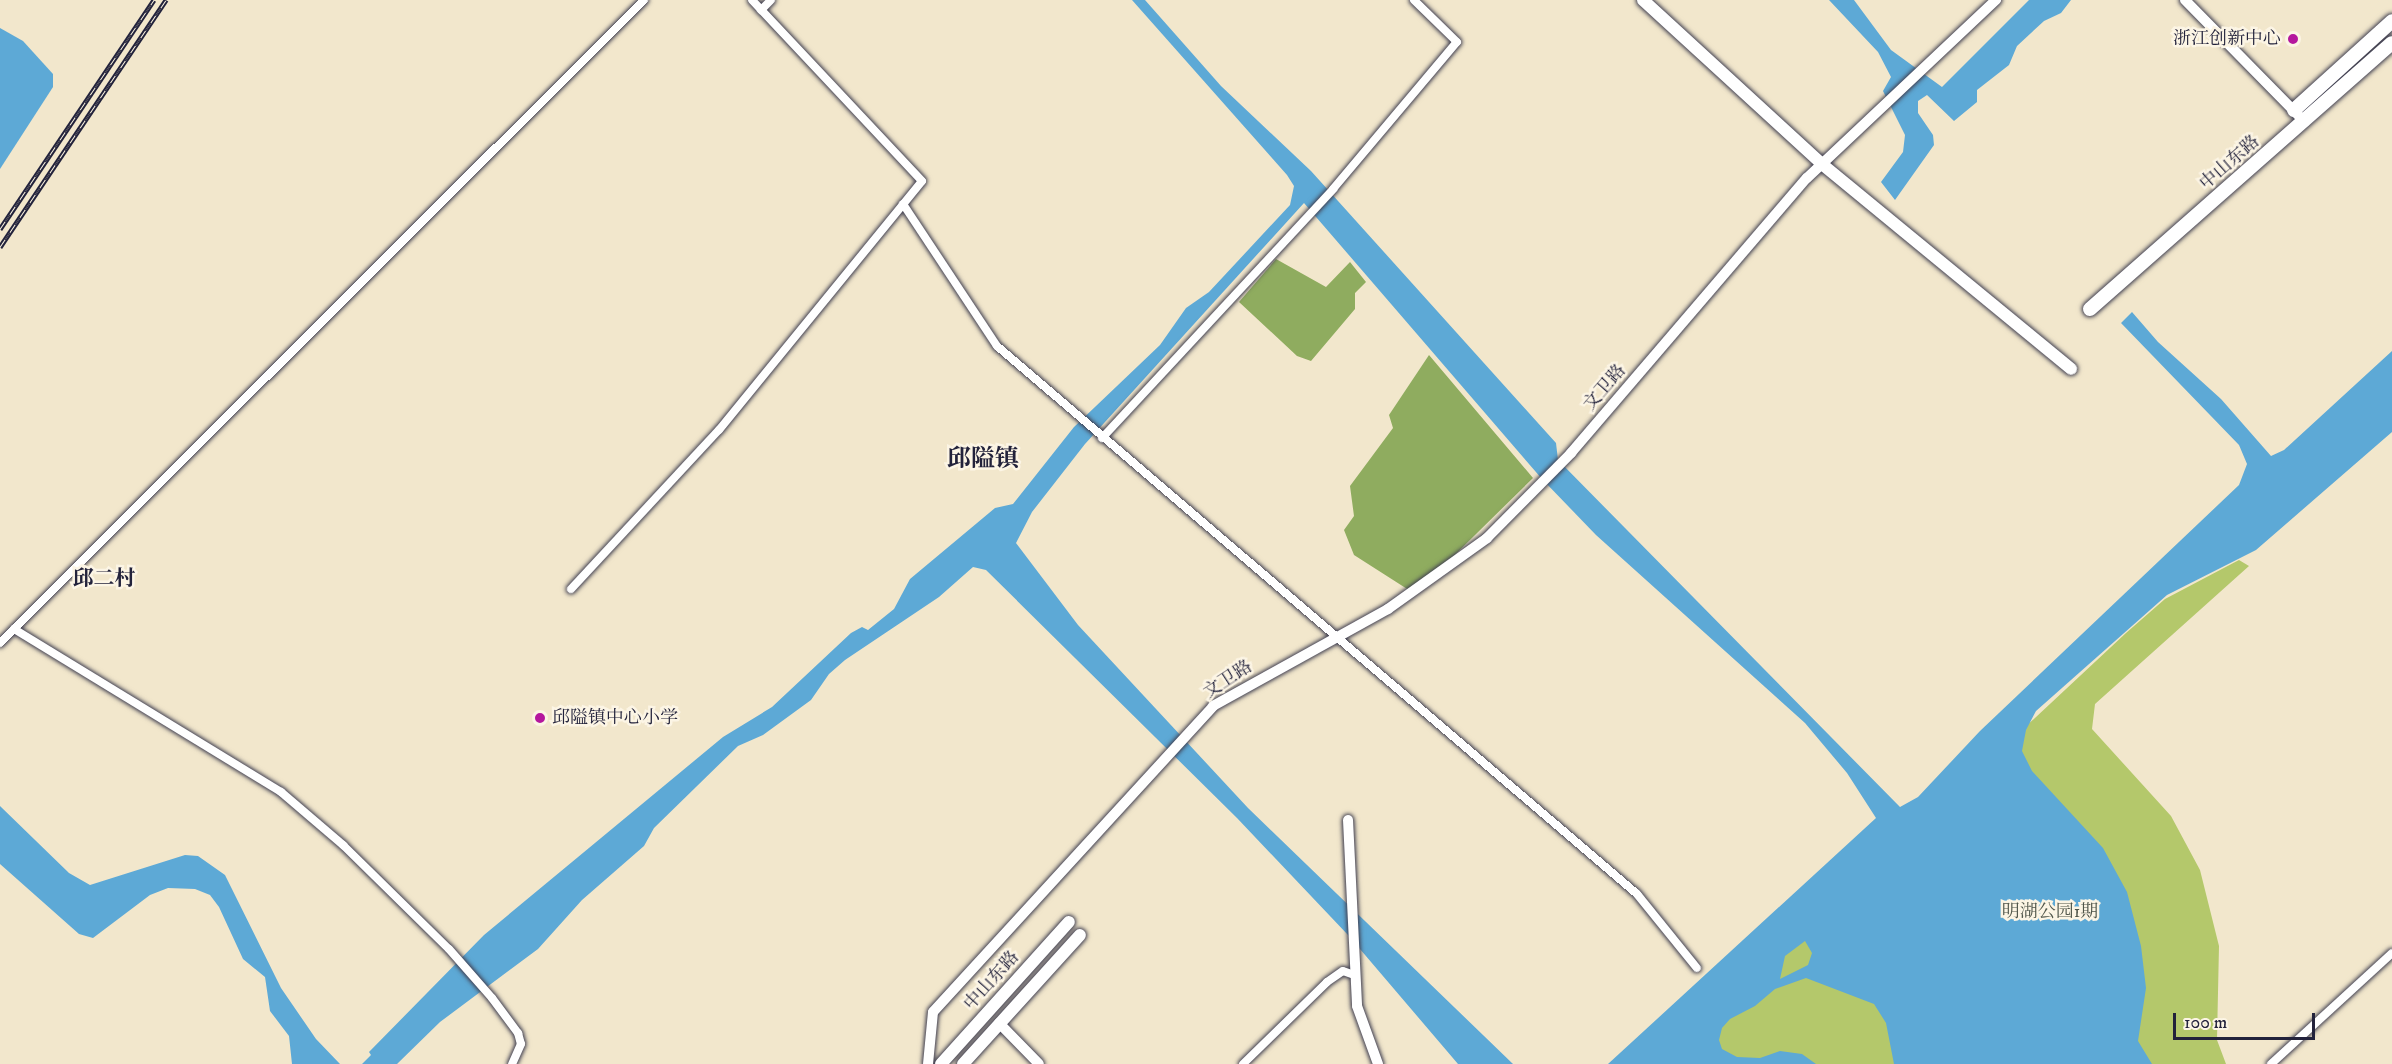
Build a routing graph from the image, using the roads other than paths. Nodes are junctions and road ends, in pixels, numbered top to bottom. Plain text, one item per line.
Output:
1 (644, 0) edge
2 (752, 0) edge
3 (771, 0) edge
4 (1414, 0) edge
5 (1643, 0) edge
6 (1996, 0) edge
7 (2185, 0) edge
8 (761, 10) junction
9 (2392, 21) edge
10 (2392, 43) edge
11 (2294, 110) junction
12 (2305, 122) junction
13 (1823, 165) junction
14 (903, 204) junction
15 (2090, 309) dead end
16 (2071, 369) dead end
17 (1102, 438) junction
18 (571, 589) dead end
19 (14, 629) junction
20 (0, 643) edge
21 (1348, 820) dead end
22 (1069, 922) dead end
23 (1080, 935) dead end
24 (2392, 953) edge
25 (1697, 968) dead end
26 (1354, 975) junction
27 (999, 1023) junction
28 (512, 1064) edge
29 (928, 1064) edge
30 (941, 1064) edge
31 (963, 1064) edge
32 (1039, 1064) edge
33 (1244, 1064) edge
34 (1378, 1064) edge
35 (2271, 1064) edge

1 - 19 street
2 - 8 street
3 - 8 street
4 - 17 street
5 - 13 main road
6 - 13 street, 文卫路
7 - 11 street
8 - 14 street
9 - 11 main road
10 - 12 main road, 中山东路
11 - 12 street
12 - 15 main road, 中山东路
13 - 16 main road
13 - 29 street, 文卫路
14 - 17 street
14 - 18 street
17 - 25 street
19 - 20 street
19 - 28 street
21 - 26 street
22 - 30 main road, 中山东路
23 - 27 main road, 中山东路
24 - 35 street
26 - 33 street
26 - 34 street
27 - 31 main road, 中山东路
27 - 32 street

